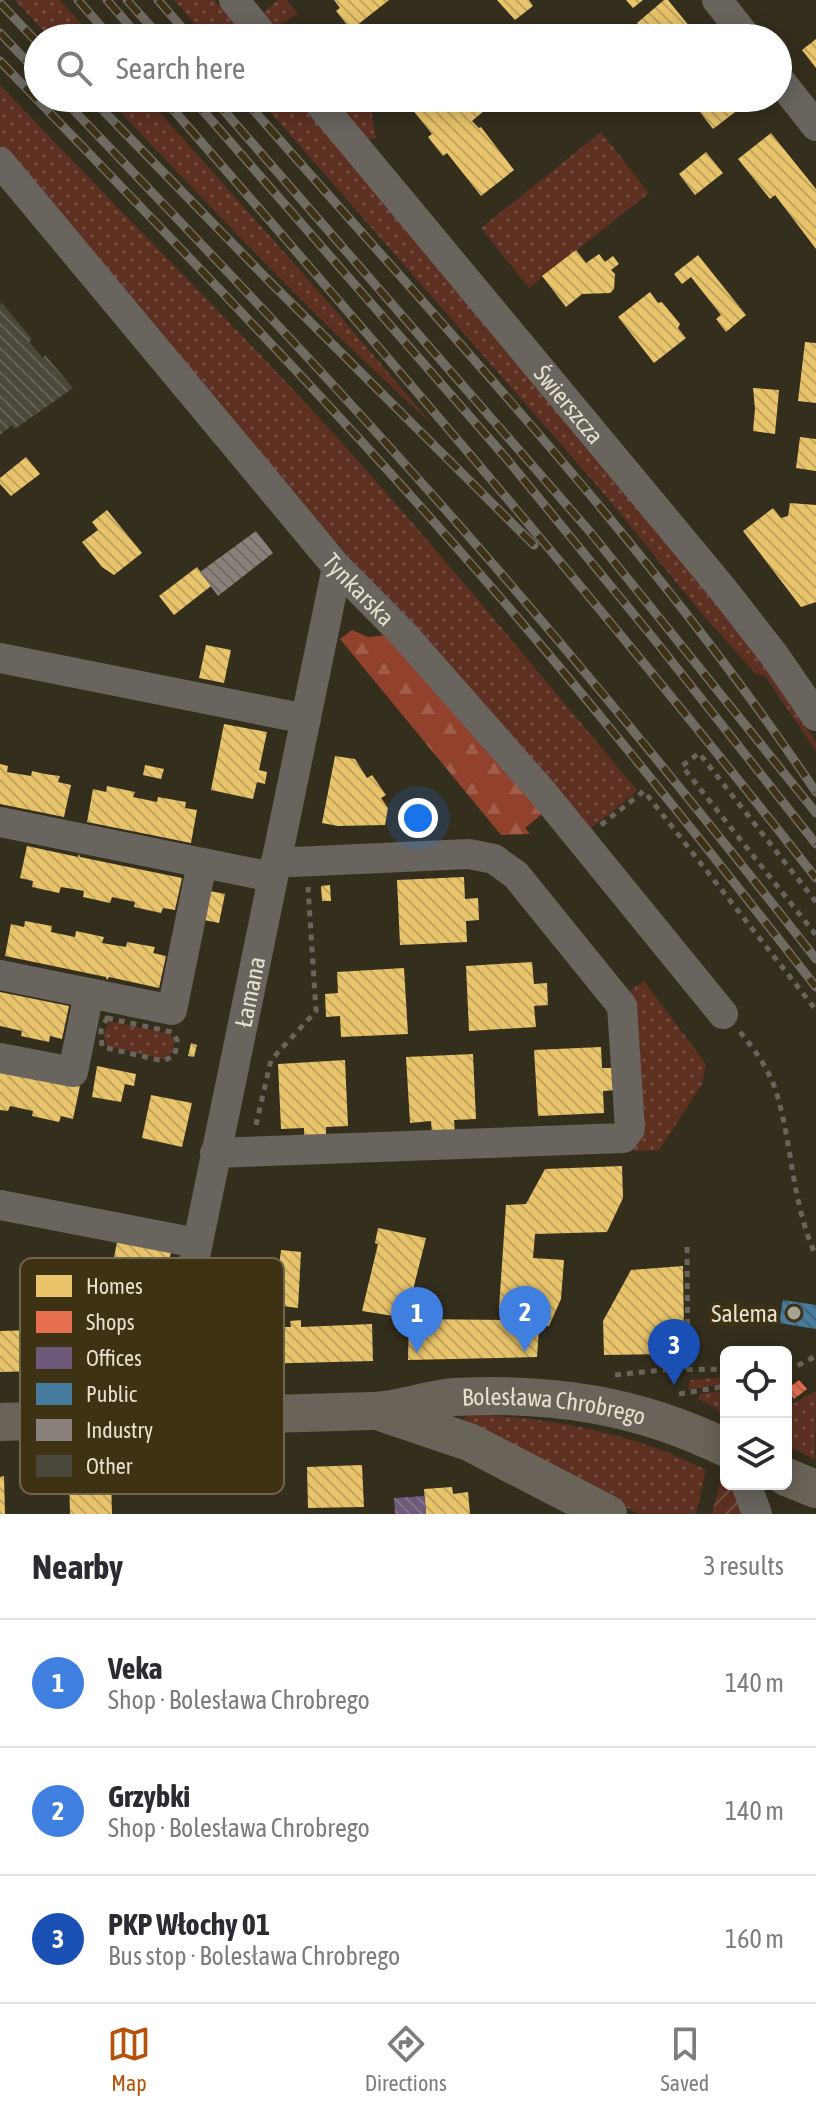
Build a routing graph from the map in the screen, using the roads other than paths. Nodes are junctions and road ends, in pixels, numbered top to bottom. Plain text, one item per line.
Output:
1 (234, 0) edge
2 (717, 0) edge
3 (254, 24) edge
4 (736, 24) edge
5 (792, 96) edge
6 (327, 112) edge
7 (816, 126) edge
8 (0, 162) edge
9 (337, 567) junction
10 (0, 658) edge
11 (816, 716) edge
12 (306, 719) junction
13 (0, 822) edge
14 (202, 863) junction
15 (287, 866) junction
16 (0, 975) edge
17 (89, 993) junction
18 (723, 1014) road end
19 (0, 1058) edge
20 (236, 1152) junction
21 (0, 1205) edge
22 (197, 1243) junction
23 (194, 1258) edge
24 (377, 1411) junction
25 (284, 1414) edge
26 (20, 1421) edge
27 (0, 1422) edge
28 (720, 1447) edge
29 (792, 1479) edge
30 (816, 1489) edge
31 (748, 1490) edge
32 (608, 1514) edge
33 (757, 1514) edge

1 - 3 street
2 - 4 street
5 - 7 street
6 - 11 street, Świerszcza
8 - 9 street, Tynkarska
9 - 12 street, Łamana
9 - 18 street, Tynkarska
10 - 12 street
12 - 15 street, Łamana
13 - 14 street
14 - 15 street
14 - 17 street
15 - 20 street, Łamana
15 - 20 street
16 - 17 street
17 - 19 street
20 - 22 street, Łamana
21 - 22 street
22 - 23 street, Łamana
24 - 25 main road, Bolesława Chrobrego
24 - 28 main road, Bolesława Chrobrego
24 - 32 main road, Bolesława Chrobrego
26 - 27 main road, Bolesława Chrobrego
29 - 30 main road
31 - 33 street

